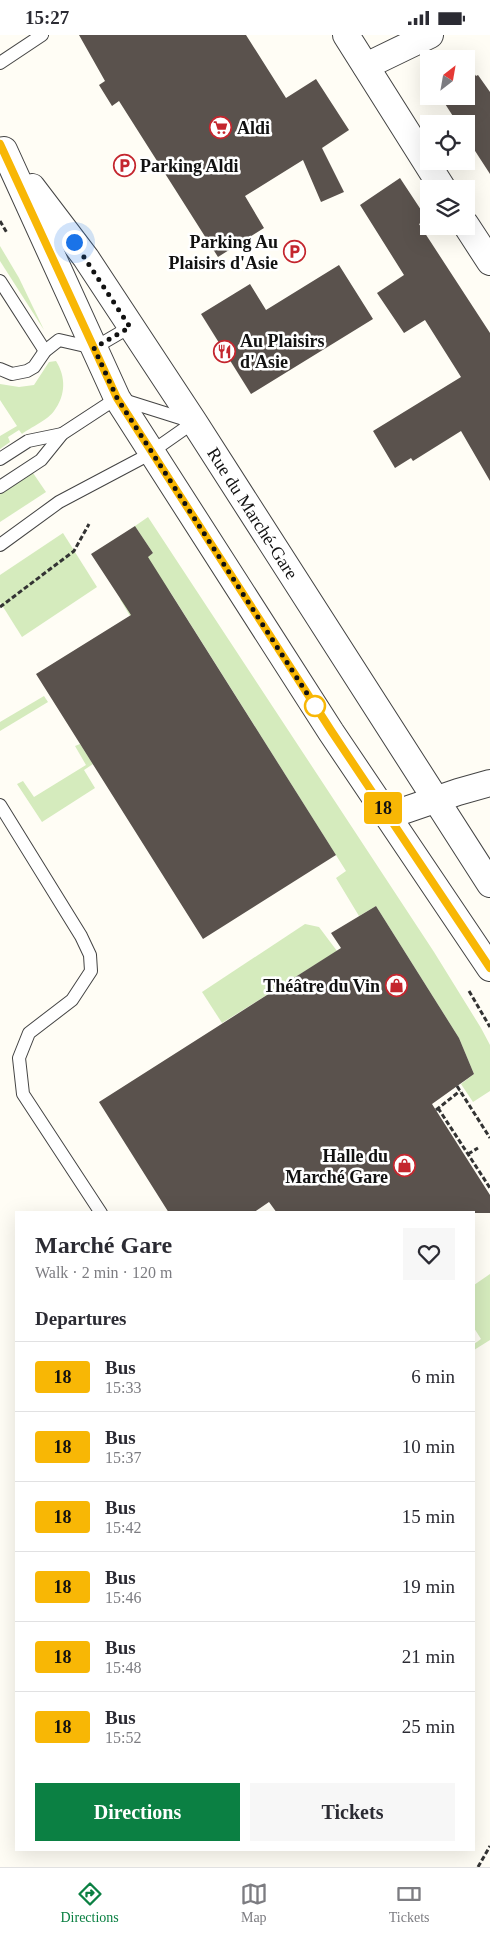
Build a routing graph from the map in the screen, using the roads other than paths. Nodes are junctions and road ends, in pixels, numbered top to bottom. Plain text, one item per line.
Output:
1 (42, 35) edge
2 (346, 35) edge
3 (430, 35) edge
4 (0, 63) edge
5 (366, 66) junction
6 (2, 147) edge
7 (437, 180) edge
8 (472, 235) edge
9 (490, 262) edge
10 (0, 281) edge
11 (130, 327) junction
12 (94, 348) junction
13 (45, 351) junction
14 (0, 369) edge
15 (117, 398) junction
16 (194, 422) junction
17 (62, 434) junction
18 (152, 451) junction
19 (0, 459) edge
20 (0, 487) edge
21 (0, 545) edge
22 (490, 783) edge
23 (435, 800) junction
24 (0, 805) edge
25 (388, 815) junction
26 (490, 884) edge
27 (490, 968) edge
28 (100, 1211) edge

1 - 4 lane
2 - 5 street
3 - 5 street
5 - 7 street
6 - 11 street, Rue du Marché-Gare
6 - 12 street, Rue du Marché-Gare
8 - 9 street
10 - 13 lane
11 - 12 lane
11 - 16 street, Rue du Marché-Gare
12 - 13 lane
12 - 15 street, Rue du Marché-Gare
13 - 14 lane
15 - 16 lane
15 - 17 lane
15 - 18 street, Rue du Marché-Gare
16 - 18 lane
16 - 23 street, Rue du Marché-Gare
17 - 19 lane
17 - 20 lane
18 - 21 lane
18 - 25 street, Rue du Marché-Gare
22 - 23 street
23 - 25 street
23 - 26 street, Rue du Marché-Gare
24 - 28 lane
25 - 27 street, Rue du Marché-Gare

